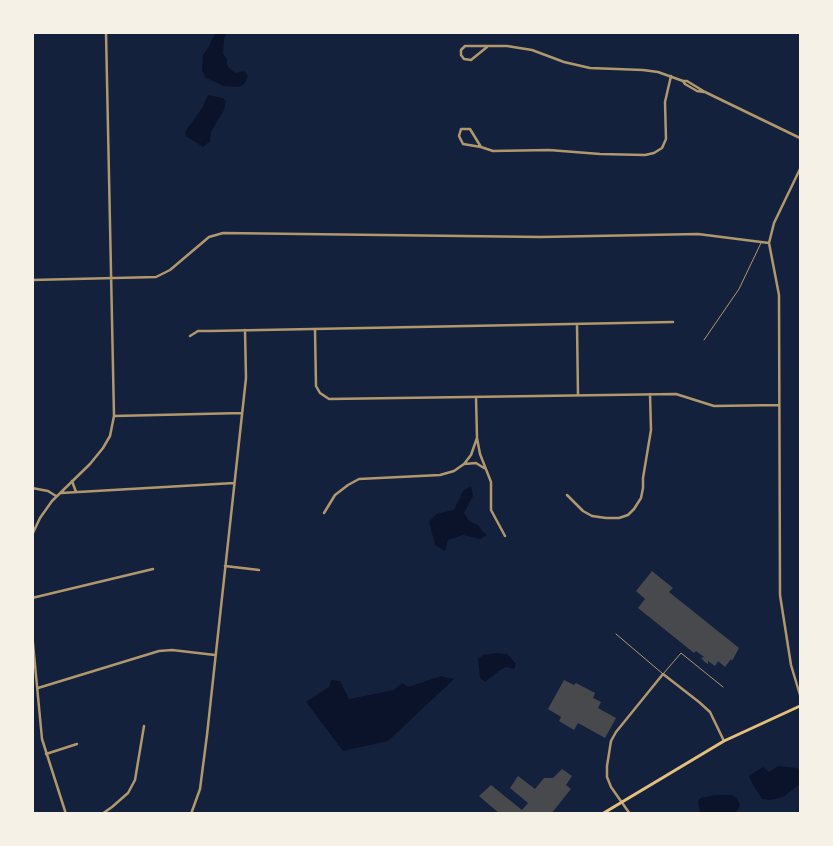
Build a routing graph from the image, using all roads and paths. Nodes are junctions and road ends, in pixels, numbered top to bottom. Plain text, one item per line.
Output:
1 (106, 32) edge
2 (487, 47) junction
3 (671, 76) junction
4 (800, 138) edge
5 (480, 147) junction
6 (800, 169) edge
7 (761, 242) junction
8 (769, 243) junction
9 (112, 278) junction
10 (32, 280) edge
11 (673, 322) dead end
12 (577, 324) junction
13 (314, 329) junction
14 (245, 330) junction
15 (190, 336) dead end
16 (704, 340) dead end
17 (650, 394) junction
18 (578, 395) junction
19 (476, 397) junction
20 (778, 405) junction
21 (242, 413) junction
22 (114, 416) junction
23 (477, 438) junction
24 (464, 464) junction
25 (486, 469) junction
26 (72, 482) junction
27 (234, 483) junction
28 (32, 488) edge
29 (76, 492) junction
30 (60, 493) junction
31 (567, 495) dead end
32 (56, 496) junction
33 (324, 513) dead end
34 (32, 535) edge
35 (505, 536) dead end
36 (225, 566) junction
37 (153, 569) dead end
38 (259, 570) dead end
39 (32, 598) edge
40 (32, 633) edge
41 (616, 634) dead end
42 (215, 655) junction
43 (34, 661) edge
44 (664, 674) junction
45 (723, 687) dead end
46 (38, 688) junction
47 (800, 695) edge
48 (800, 706) edge
49 (144, 726) dead end
50 (724, 741) junction
51 (77, 744) dead end
52 (46, 754) junction
53 (622, 801) junction
54 (66, 814) edge
55 (102, 814) edge
56 (191, 814) edge
57 (602, 814) edge
58 (630, 814) edge

1 - 9 street
2 - 2 street
2 - 3 street
3 - 4 street
3 - 5 street
5 - 5 street
6 - 8 street
7 - 8 street
7 - 9 street
7 - 16 lane
8 - 20 street
9 - 10 street
9 - 22 street
11 - 12 street
12 - 13 street
12 - 18 street
13 - 14 street
13 - 19 street
14 - 15 street
14 - 21 street
17 - 18 street
17 - 20 street
17 - 31 street
18 - 19 street
19 - 23 street
20 - 47 street
21 - 22 street
21 - 27 street
22 - 26 street
23 - 24 street
23 - 25 street
24 - 25 street
24 - 33 street
25 - 35 street
26 - 29 street
26 - 30 street
27 - 29 street
27 - 36 street
28 - 32 street
29 - 30 street
30 - 32 street
32 - 34 street
36 - 38 street
36 - 42 street
37 - 39 street
40 - 43 street
41 - 44 lane
42 - 46 street
42 - 56 street
43 - 46 street
44 - 45 lane
44 - 50 street
44 - 53 street
46 - 52 street
48 - 50 main road
49 - 55 street
50 - 53 main road
51 - 52 street
52 - 54 street
53 - 57 main road
53 - 58 street

